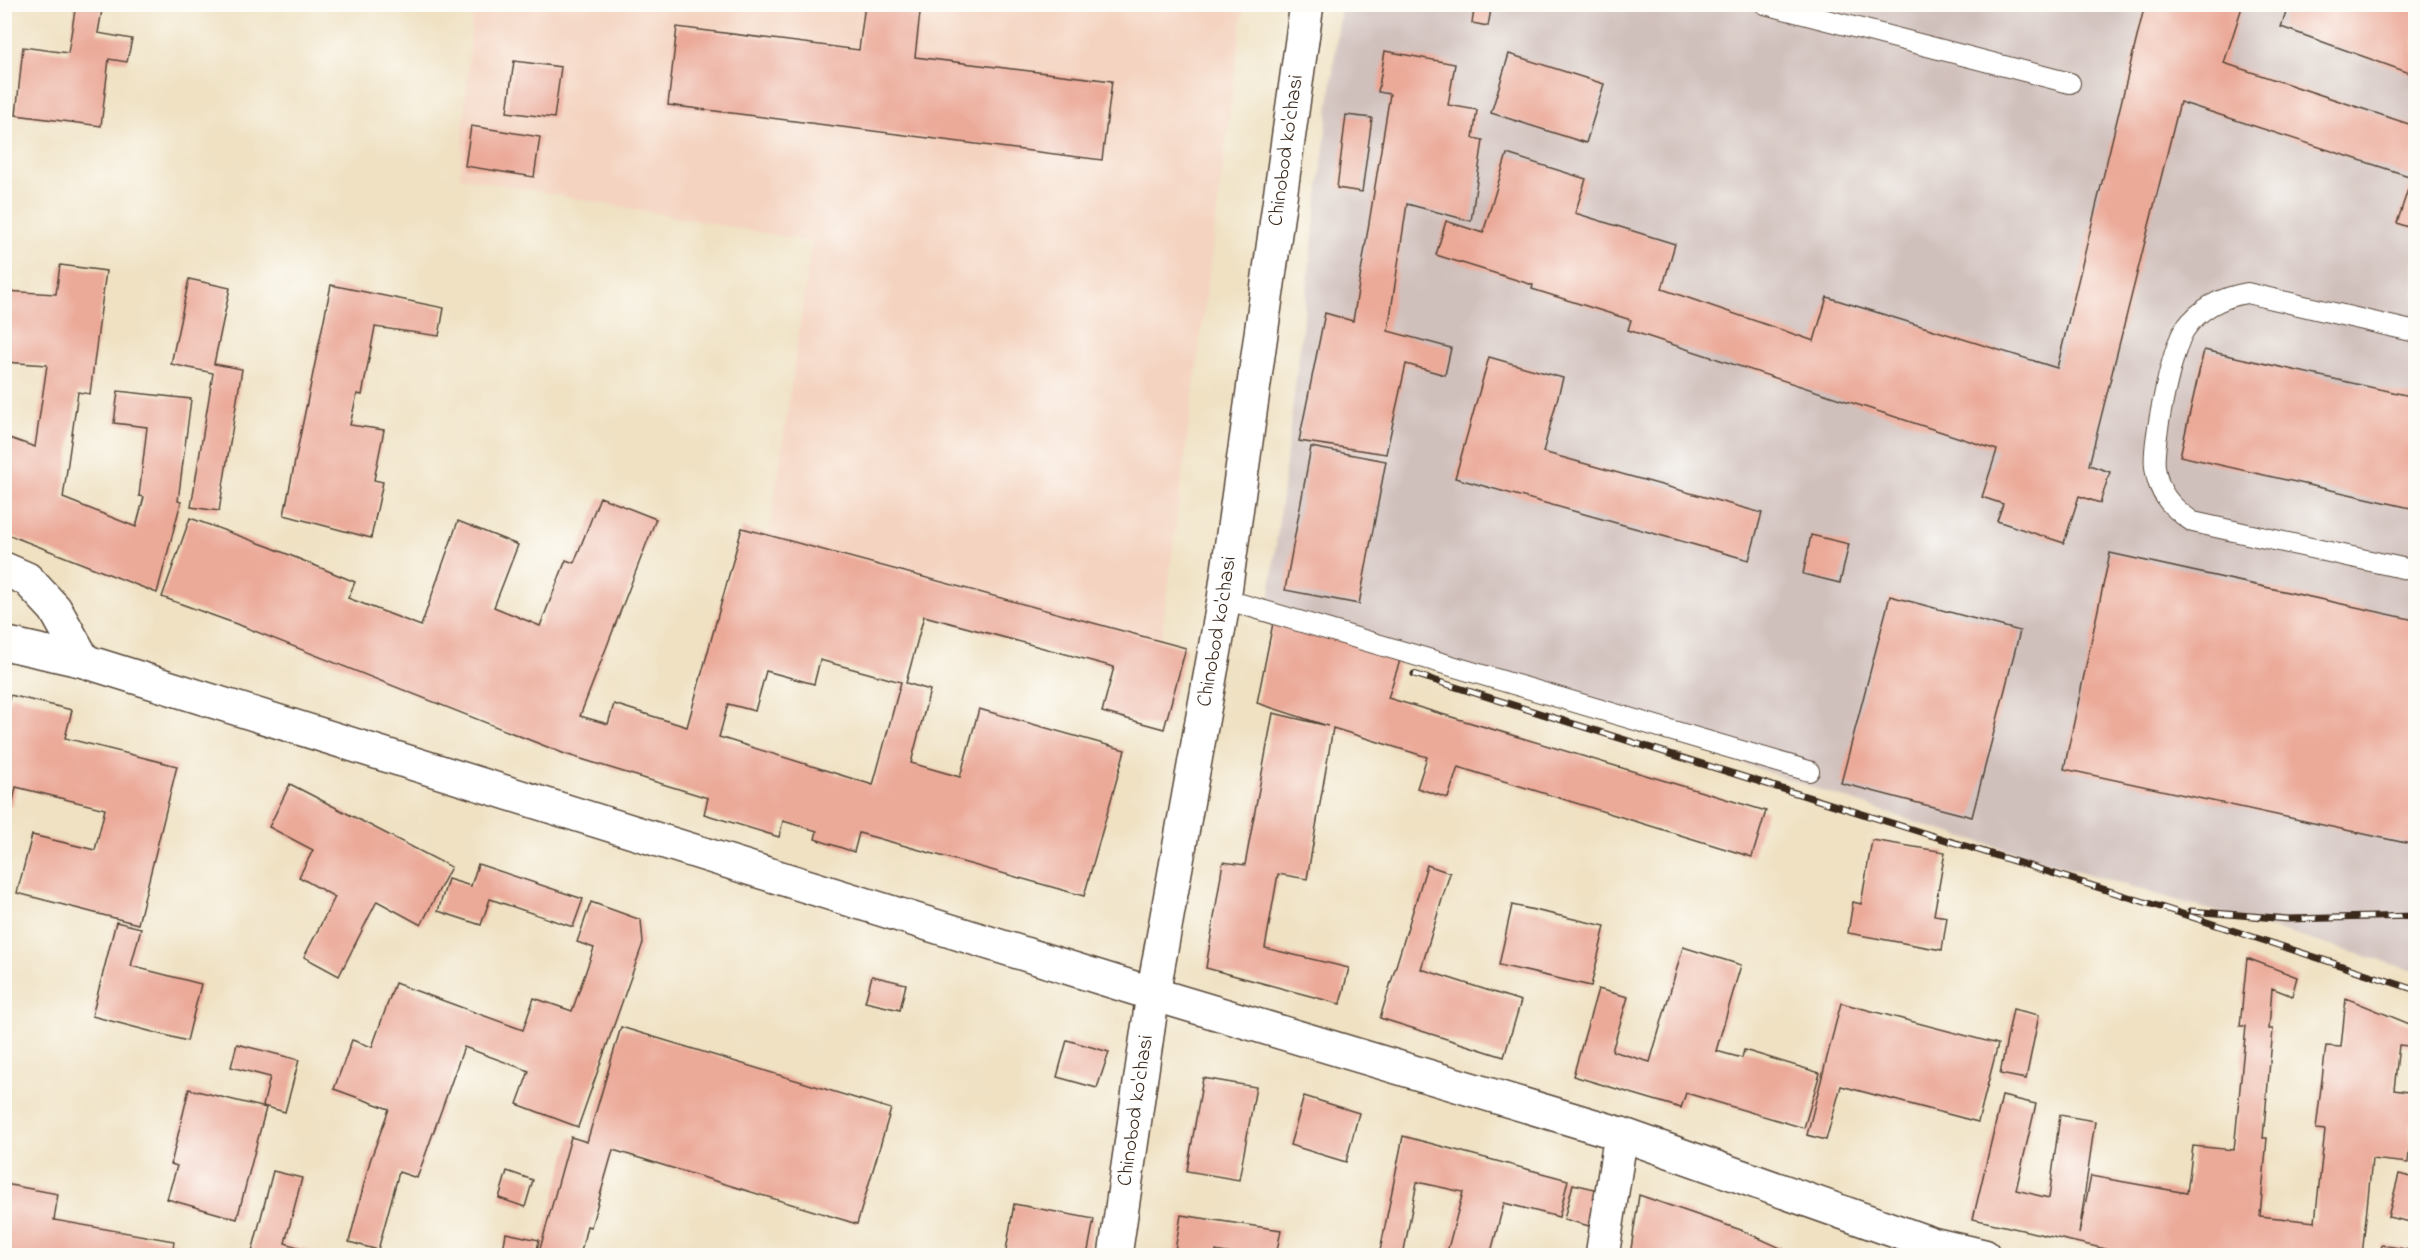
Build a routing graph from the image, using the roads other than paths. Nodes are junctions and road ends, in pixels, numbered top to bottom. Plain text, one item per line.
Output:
1 (1307, 4) edge
2 (1765, 4) edge
3 (2070, 83) dead end
4 (2415, 332) edge
5 (4, 569) edge
6 (2415, 571) edge
7 (1224, 599) junction
8 (4, 643) edge
9 (84, 660) junction
10 (1809, 771) dead end
11 (1153, 994) junction
12 (1621, 1134) junction
13 (1932, 1250) edge
14 (1116, 1256) edge
15 (1602, 1256) edge
16 (1984, 1256) edge

1 - 7 street, Chinobod ko'chasi
2 - 3 lane
4 - 6 lane
5 - 9 street
7 - 10 lane
7 - 11 street, Chinobod ko'chasi
8 - 9 street
9 - 11 street
11 - 12 street
11 - 14 street, Chinobod ko'chasi
12 - 13 street
12 - 15 street
13 - 16 street

